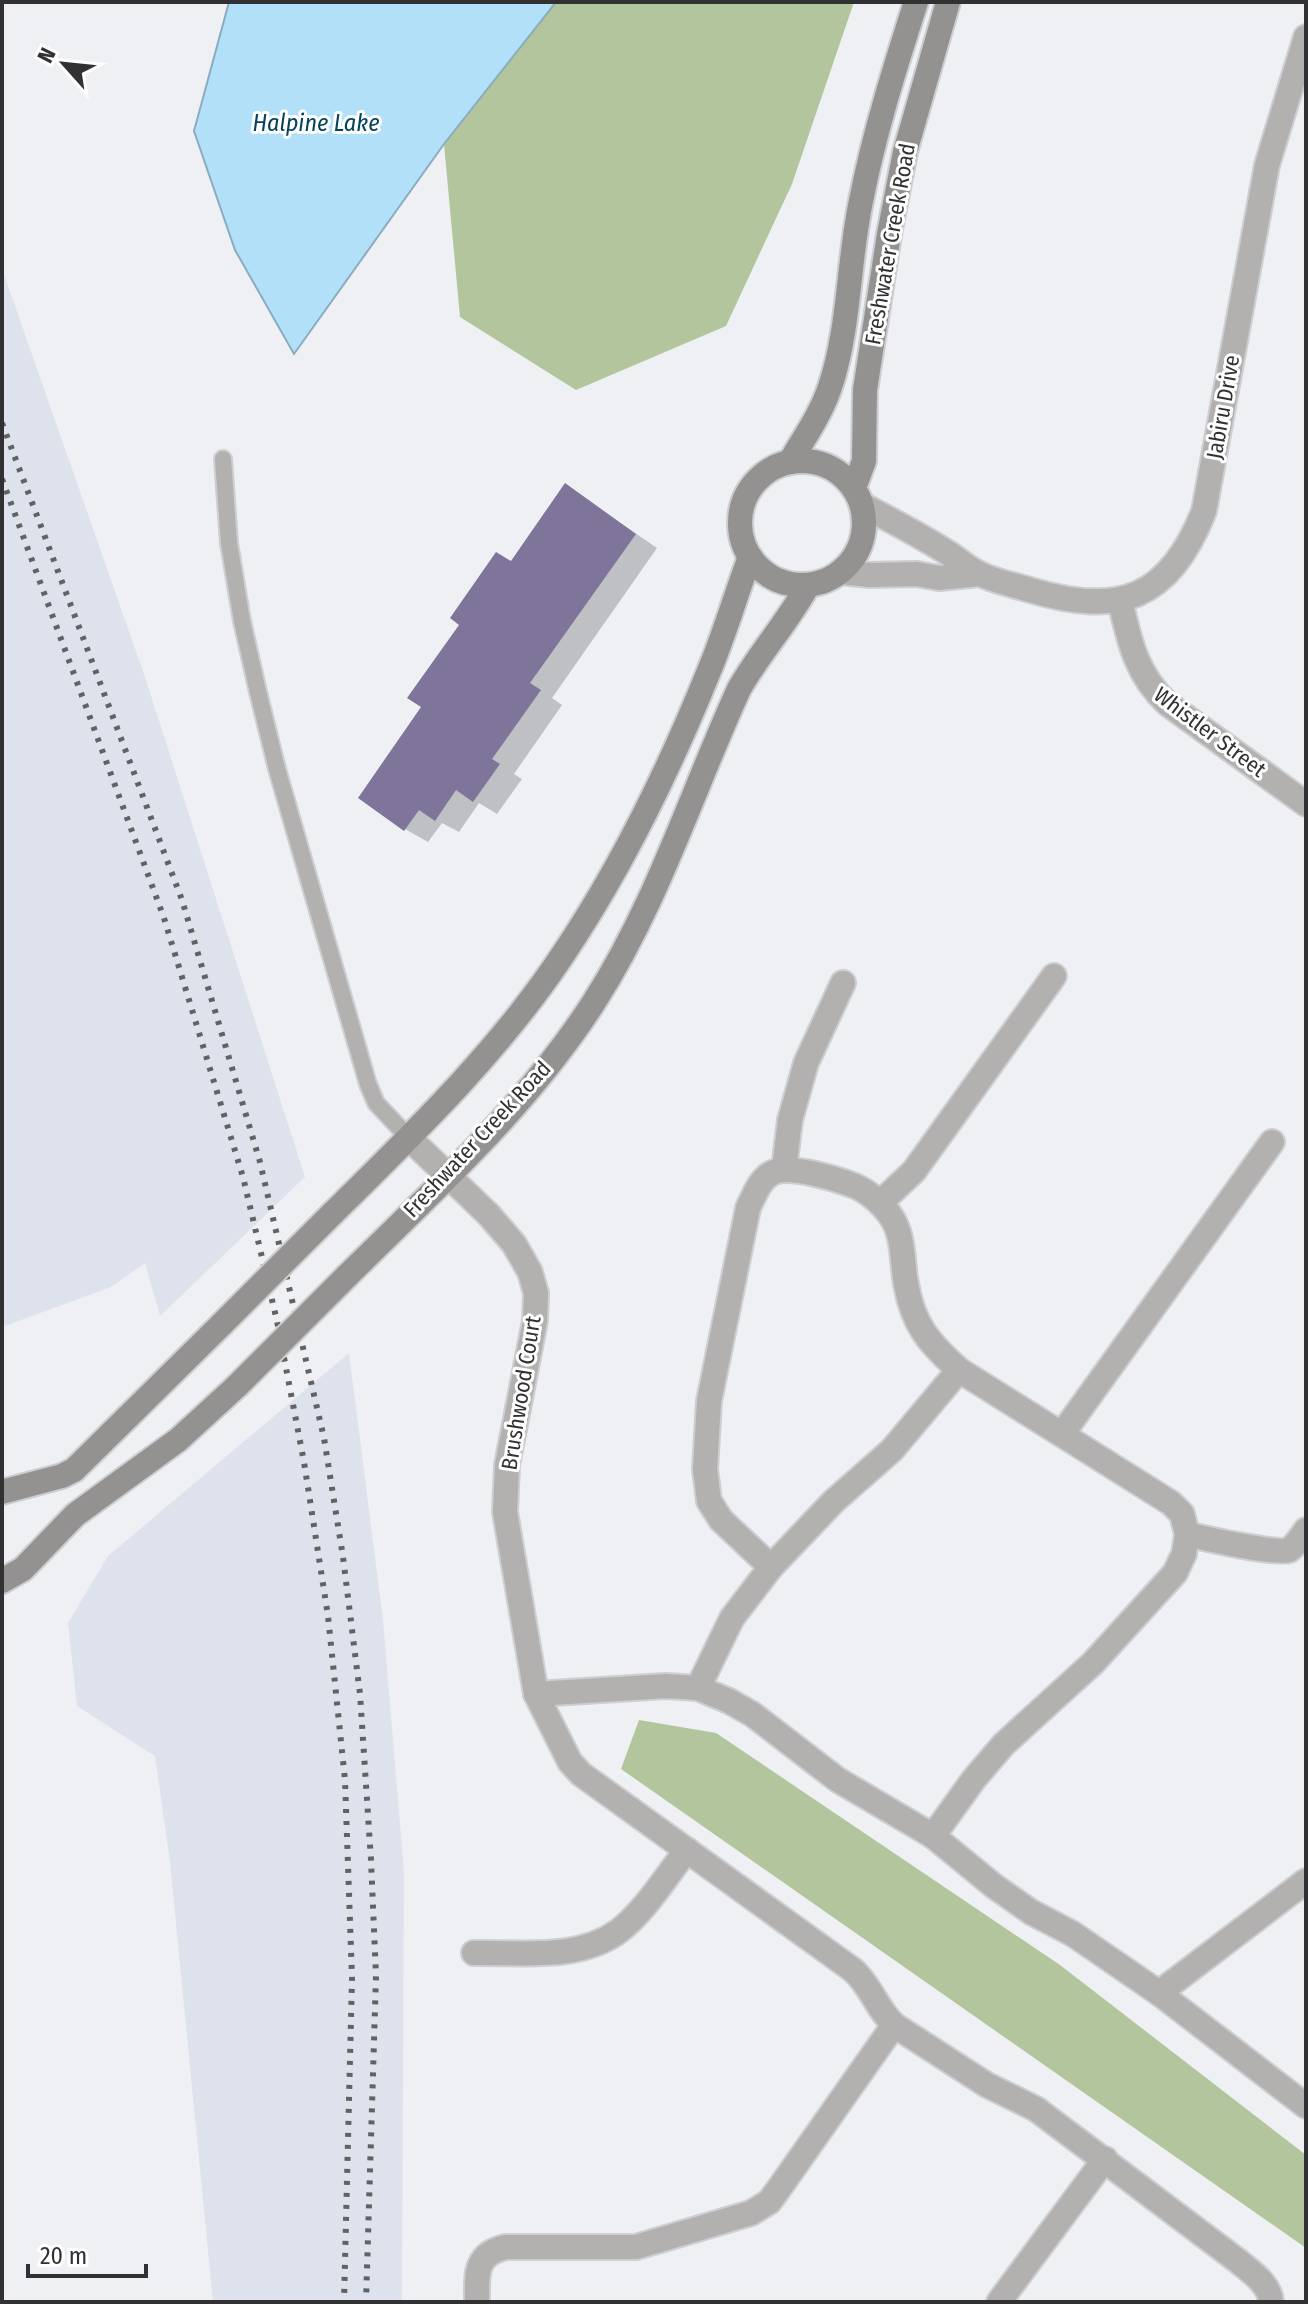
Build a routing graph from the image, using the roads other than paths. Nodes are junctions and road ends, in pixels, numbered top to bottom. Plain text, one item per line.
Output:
1 (916, 2) edge
2 (948, 2) edge
3 (1306, 37) edge
4 (223, 459) dead end
5 (790, 462) junction
6 (858, 497) junction
7 (750, 557) junction
8 (840, 572) junction
9 (979, 574) junction
10 (808, 585) junction
11 (1120, 600) junction
12 (1306, 804) edge
13 (1054, 976) dead end
14 (843, 983) dead end
15 (409, 1138) junction
16 (1272, 1142) dead end
17 (784, 1169) junction
18 (448, 1175) junction
19 (880, 1203) junction
20 (959, 1370) junction
21 (1062, 1434) junction
22 (2, 1492) edge
23 (1306, 1530) edge
24 (1187, 1534) junction
25 (771, 1567) junction
26 (2, 1581) edge
27 (698, 1688) junction
28 (536, 1694) junction
29 (933, 1836) junction
30 (687, 1850) junction
31 (1306, 1881) edge
32 (474, 1953) dead end
33 (1159, 1993) junction
34 (894, 2025) junction
35 (1306, 2106) edge
36 (1105, 2159) junction
37 (477, 2302) edge
38 (999, 2302) edge
39 (1271, 2302) edge

1 - 5 main road, Freshwater Creek Road
2 - 6 main road, Freshwater Creek Road
3 - 11 street, Jabiru Drive
4 - 15 lane
5 - 6 main road
5 - 7 main road
6 - 8 main road
6 - 9 street, Jabiru Drive
7 - 10 main road
7 - 15 main road
8 - 9 street, Jabiru Drive
8 - 10 main road
9 - 11 street, Jabiru Drive
10 - 18 main road, Freshwater Creek Road
11 - 12 street, Whistler Street
13 - 19 street
14 - 17 street
15 - 18 street, Brushwood Court
15 - 22 main road, bridge
16 - 21 street
17 - 19 street
17 - 25 street
18 - 26 main road, Freshwater Creek Road, bridge
18 - 28 street, Brushwood Court
19 - 20 street
20 - 21 street
20 - 25 street
21 - 24 street
23 - 24 street
24 - 29 street
25 - 27 street
27 - 28 street
27 - 29 street
28 - 30 street, Brushwood Court
29 - 33 street
30 - 32 street
30 - 34 street, Brushwood Court
31 - 33 street
33 - 35 street
34 - 36 street
34 - 37 street
36 - 38 street
36 - 39 street

